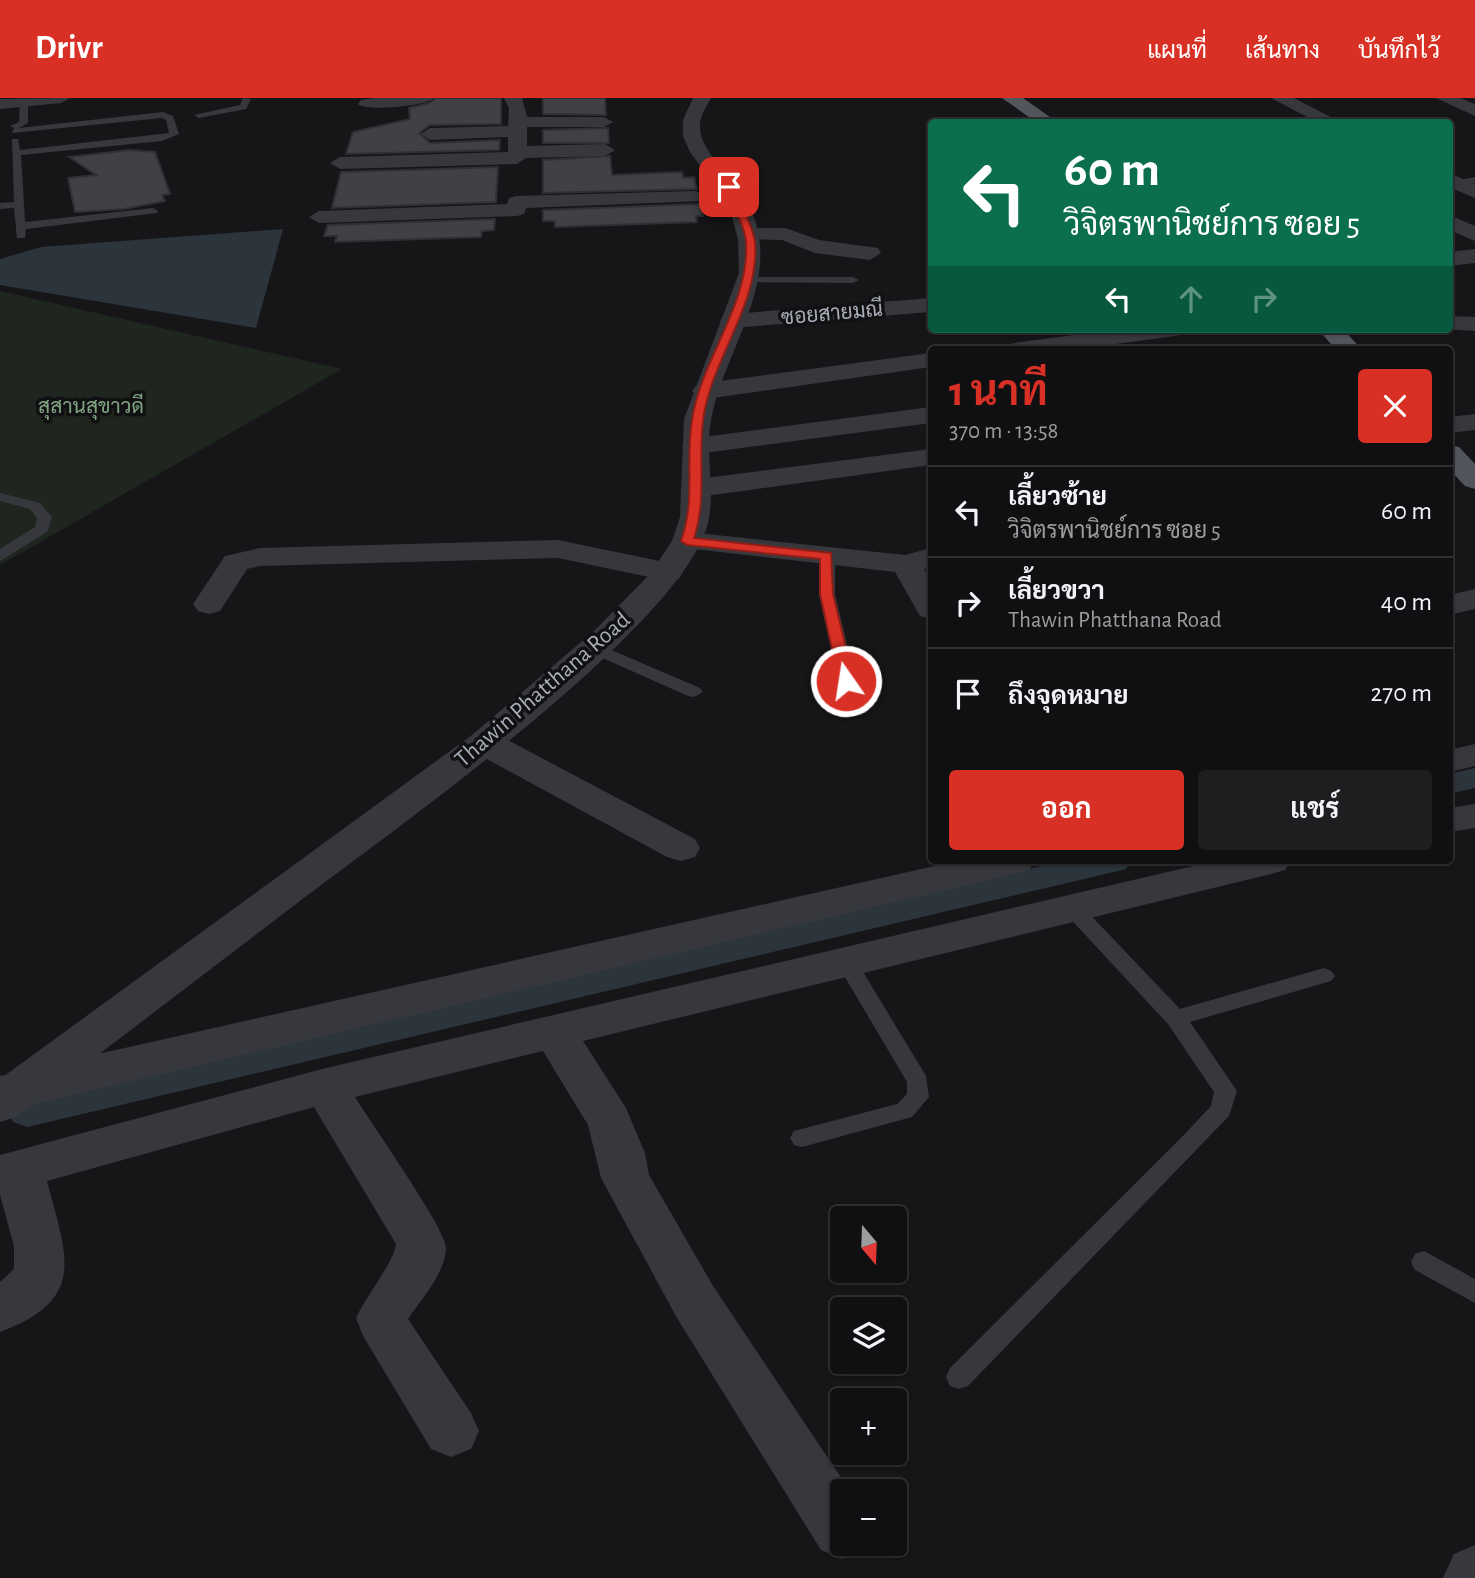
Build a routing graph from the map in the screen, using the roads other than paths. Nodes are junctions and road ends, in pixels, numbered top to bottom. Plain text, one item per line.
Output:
1 (61, 98) edge
2 (260, 98) edge
3 (425, 98) edge
4 (513, 98) edge
5 (702, 98) edge
6 (1011, 98) edge
7 (1280, 98) edge
8 (1445, 98) edge
9 (243, 99) edge
10 (24, 102) junction
11 (2, 104) edge
12 (367, 104) dead end
13 (1475, 111) edge
14 (199, 116) dead end
15 (1043, 119) edge
16 (1325, 119) edge
17 (604, 122) dead end
18 (517, 127) junction
19 (15, 130) junction
20 (0, 133) edge
21 (410, 134) dead end
22 (605, 150) dead end
23 (16, 153) junction
24 (517, 155) junction
25 (340, 163) dead end
26 (1475, 180) edge
27 (1453, 185) edge
28 (1453, 186) edge
29 (1475, 192) edge
30 (695, 197) dead end
31 (20, 204) junction
32 (0, 206) edge
33 (517, 206) junction
34 (153, 211) dead end
35 (319, 217) dead end
36 (1453, 223) edge
37 (516, 232) dead end
38 (748, 234) junction
39 (1475, 234) edge
40 (870, 253) dead end
41 (1475, 256) edge
42 (1453, 259) edge
43 (747, 280) junction
44 (853, 280) dead end
45 (928, 305) edge
46 (732, 321) junction
47 (1453, 323) edge
48 (1475, 324) edge
49 (1144, 333) edge
50 (1335, 333) edge
51 (1045, 346) edge
52 (1346, 346) edge
53 (928, 360) edge
54 (705, 391) junction
55 (928, 415) edge
56 (1475, 422) edge
57 (1453, 425) edge
58 (695, 446) junction
59 (928, 457) edge
60 (1453, 457) edge
61 (1475, 480) edge
62 (698, 488) junction
63 (0, 497) edge
64 (687, 541) junction
65 (0, 556) edge
66 (827, 556) junction
67 (918, 560) edge
68 (668, 572) junction
69 (928, 598) edge
70 (1475, 599) edge
71 (209, 604) dead end
72 (1453, 604) edge
73 (595, 648) junction
74 (846, 681) dead end
75 (694, 692) dead end
76 (485, 743) junction
77 (1475, 755) edge
78 (1453, 760) edge
79 (1475, 816) edge
80 (1453, 819) edge
81 (681, 848) dead end
82 (1002, 864) edge
83 (1258, 864) edge
84 (1072, 908) junction
85 (847, 962) junction
86 (1324, 976) dead end
87 (1175, 1018) junction
88 (554, 1031) junction
89 (326, 1086) junction
90 (6, 1096) edge
91 (802, 1138) dead end
92 (10, 1172) edge
93 (1423, 1262) dead end
94 (1475, 1292) edge
95 (0, 1309) edge
96 (959, 1377) dead end
97 (451, 1431) dead end
98 (830, 1512) edge

1 - 10 street
2 - 9 lane
3 - 12 street
4 - 18 street
5 - 38 street, Thawin Phatthana Road
6 - 15 main road
7 - 16 street
8 - 13 street
9 - 14 lane
10 - 11 street
10 - 19 lane
11 - 19 lane
17 - 18 street
18 - 21 street
18 - 24 street
19 - 20 lane
19 - 23 lane
19 - 23 lane
22 - 24 street
23 - 31 lane
24 - 25 street
24 - 33 street
26 - 27 lane
28 - 29 street
30 - 33 street
31 - 32 lane
31 - 34 lane
33 - 35 street
33 - 37 street
36 - 39 street
38 - 40 street
38 - 43 street, Thawin Phatthana Road
41 - 42 street
43 - 44 lane
43 - 46 street, Thawin Phatthana Road
45 - 46 street, ซอยสายมณี
46 - 54 street, Thawin Phatthana Road
47 - 48 street
49 - 51 street
50 - 52 main road
53 - 54 street
54 - 58 street, Thawin Phatthana Road
55 - 58 street
56 - 57 street
58 - 62 street, Thawin Phatthana Road
59 - 62 street
60 - 61 main road
62 - 64 street, Thawin Phatthana Road
63 - 65 lane
64 - 66 street
64 - 68 street, Thawin Phatthana Road
66 - 67 street
66 - 74 lane
67 - 69 street
68 - 71 street
68 - 73 street, Thawin Phatthana Road
70 - 72 street
73 - 75 lane
73 - 76 street, Thawin Phatthana Road
76 - 81 street
76 - 90 street, Thawin Phatthana Road
77 - 78 street
79 - 80 street
82 - 90 street
83 - 84 street
84 - 85 street
84 - 87 lane
85 - 88 street
85 - 91 lane
86 - 87 lane
87 - 96 lane
88 - 89 street
88 - 98 street
89 - 92 street
89 - 97 street
92 - 95 street
93 - 94 lane

